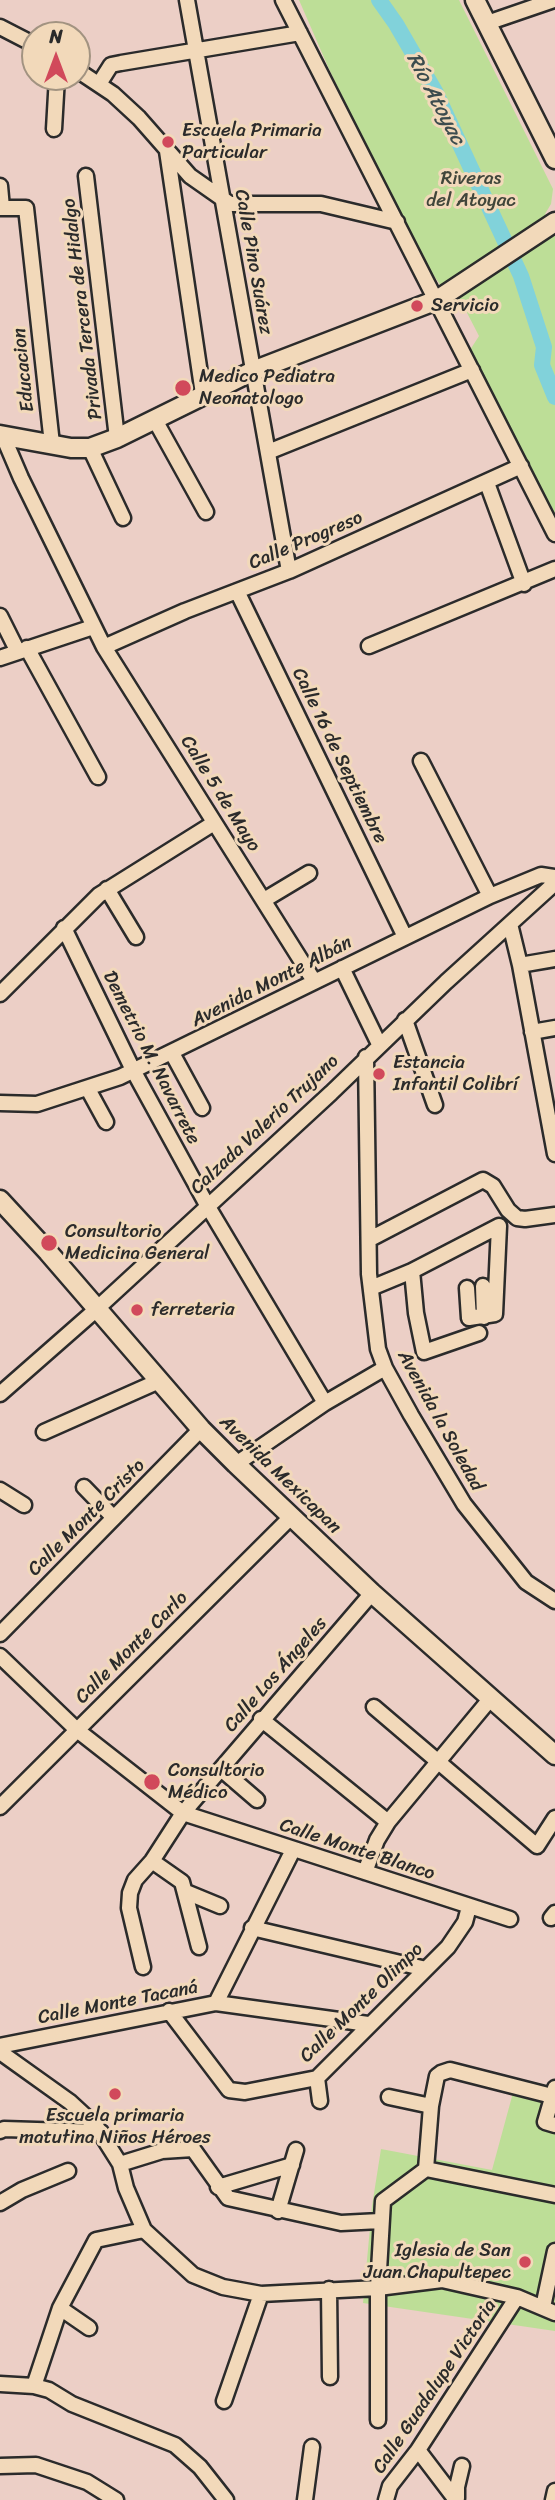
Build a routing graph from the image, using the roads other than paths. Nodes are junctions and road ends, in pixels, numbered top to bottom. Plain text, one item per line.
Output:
1 (187, 0) edge
2 (283, 0) edge
3 (475, 0) edge
4 (554, 0) edge
5 (487, 23) junction
6 (0, 27) edge
7 (300, 33) junction
8 (21, 38) edge
9 (195, 51) junction
10 (91, 79) edge
11 (99, 84) junction
12 (56, 91) edge
13 (54, 129) dead end
14 (167, 150) junction
15 (555, 159) edge
16 (86, 176) dead end
17 (0, 186) edge
18 (222, 200) junction
19 (1, 208) edge
20 (397, 222) junction
21 (552, 224) edge
22 (442, 297) junction
23 (472, 370) junction
24 (253, 371) junction
25 (202, 394) junction
26 (155, 420) junction
27 (1, 435) edge
28 (117, 438) junction
29 (52, 444) junction
30 (90, 448) junction
31 (268, 452) junction
32 (521, 466) junction
33 (487, 483) junction
34 (206, 512) dead end
35 (123, 518) dead end
36 (555, 534) edge
37 (555, 569) edge
38 (289, 571) junction
39 (524, 584) junction
40 (237, 591) junction
41 (0, 616) edge
42 (93, 627) junction
43 (369, 646) dead end
44 (104, 647) junction
45 (23, 650) junction
46 (0, 658) edge
47 (421, 761) dead end
48 (99, 777) dead end
49 (214, 823) junction
50 (309, 873) dead end
51 (555, 877) edge
52 (555, 883) edge
53 (107, 889) junction
54 (490, 896) junction
55 (264, 900) junction
56 (510, 924) junction
57 (64, 928) junction
58 (136, 937) dead end
59 (405, 937) junction
60 (555, 959) edge
61 (520, 965) junction
62 (342, 968) junction
63 (314, 981) junction
64 (0, 993) edge
65 (405, 1020) junction
66 (555, 1028) edge
67 (532, 1032) junction
68 (379, 1044) junction
69 (172, 1054) junction
70 (366, 1056) junction
71 (133, 1070) junction
72 (88, 1089) junction
73 (550, 1098) edge
74 (0, 1103) edge
75 (435, 1105) dead end
76 (202, 1108) dead end
77 (106, 1122) dead end
78 (555, 1154) edge
79 (0, 1200) edge
80 (207, 1205) junction
81 (555, 1215) edge
82 (370, 1239) junction
83 (412, 1271) junction
84 (483, 1286) dead end
85 (467, 1287) dead end
86 (370, 1288) junction
87 (96, 1309) junction
88 (476, 1317) junction
89 (480, 1333) dead end
90 (385, 1368) junction
91 (159, 1381) junction
92 (0, 1394) edge
93 (325, 1403) junction
94 (201, 1429) junction
95 (44, 1432) dead end
96 (236, 1464) junction
97 (84, 1487) dead end
98 (0, 1490) edge
99 (24, 1505) dead end
100 (292, 1516) junction
101 (114, 1518) junction
102 (372, 1593) junction
103 (555, 1601) edge
104 (0, 1633) edge
105 (0, 1656) edge
106 (491, 1698) junction
107 (374, 1707) dead end
108 (261, 1719) junction
109 (77, 1730) junction
110 (555, 1755) edge
111 (437, 1762) junction
112 (221, 1769) junction
113 (257, 1800) dead end
114 (0, 1807) edge
115 (183, 1813) junction
116 (555, 1818) edge
117 (388, 1822) junction
118 (293, 1850) junction
119 (152, 1861) junction
120 (365, 1872) junction
121 (186, 1892) junction
122 (220, 1906) dead end
123 (468, 1907) junction
124 (510, 1919) dead end
125 (252, 1928) junction
126 (199, 1947) dead end
127 (143, 1967) dead end
128 (426, 1969) junction
129 (216, 2003) junction
130 (169, 2011) junction
131 (368, 2024) junction
132 (0, 2046) edge
133 (0, 2052) edge
134 (317, 2078) junction
135 (554, 2092) edge
136 (389, 2097) dead end
137 (320, 2101) dead end
138 (431, 2106) junction
139 (550, 2124) edge
140 (0, 2131) edge
141 (101, 2132) junction
142 (120, 2164) junction
143 (426, 2169) junction
144 (68, 2171) dead end
145 (218, 2187) junction
146 (555, 2195) edge
147 (0, 2203) edge
148 (278, 2211) junction
149 (380, 2221) junction
150 (144, 2230) junction
151 (555, 2251) edge
152 (378, 2288) junction
153 (329, 2289) junction
154 (261, 2294) junction
155 (517, 2297) junction
156 (60, 2308) junction
157 (549, 2310) edge
158 (89, 2328) dead end
159 (330, 2377) dead end
160 (0, 2384) edge
161 (34, 2386) junction
162 (224, 2401) dead end
163 (378, 2420) dead end
164 (312, 2447) dead end
165 (418, 2450) junction
166 (0, 2466) edge
167 (462, 2466) dead end
168 (555, 2491) edge
169 (388, 2493) edge
170 (457, 2499) edge
171 (116, 2500) edge
172 (226, 2500) edge
173 (305, 2500) edge
174 (373, 2500) edge
175 (553, 2500) edge

1 - 9 street, Calle Pino Suárez
2 - 7 street
3 - 5 main road
4 - 5 street
5 - 15 main road
6 - 8 street
7 - 9 street
7 - 20 street
9 - 11 street
9 - 18 street, Calle Pino Suárez
10 - 11 street
11 - 14 street
12 - 13 street
14 - 18 street
14 - 25 street
16 - 28 street, Privada Tercera de Hidalgo
17 - 19 street
18 - 20 street
18 - 24 street, Calle Pino Suárez
19 - 29 street, Educacion
20 - 22 street
21 - 22 main road
22 - 23 street
22 - 24 main road
23 - 31 street
23 - 32 street
24 - 25 main road
24 - 31 street, Calle Pino Suárez
25 - 26 main road
26 - 28 main road
26 - 34 street
27 - 29 main road
27 - 42 street, Calle 5 de Mayo
28 - 30 main road
29 - 30 main road
30 - 35 street
31 - 38 street, Calle Pino Suárez
32 - 33 street, Calle Progreso
32 - 36 street
33 - 38 street, Calle Progreso
33 - 39 street
37 - 39 street
38 - 40 street, Calle Progreso
39 - 43 street
40 - 44 street, Calle Progreso
40 - 59 street, Calle 16 de Septiembre
41 - 45 street
42 - 44 street, Calle 5 de Mayo
42 - 45 street
44 - 49 street, Calle 5 de Mayo
45 - 46 street
45 - 48 street
47 - 54 street
49 - 53 street
49 - 55 street, Calle 5 de Mayo
50 - 55 street
51 - 54 street, Avenida Monte Albán
52 - 56 street, Calzada Valerio Trujano
53 - 57 street
53 - 58 street
54 - 59 street, Avenida Monte Albán
55 - 63 street, Calle 5 de Mayo
56 - 61 street
56 - 65 street, Calzada Valerio Trujano
57 - 64 street
57 - 71 street, Demetrio M. Navarrete
59 - 62 street, Avenida Monte Albán
60 - 61 street
61 - 67 street
62 - 63 street, Avenida Monte Albán
62 - 68 street
63 - 69 street, Avenida Monte Albán
65 - 68 street, Calzada Valerio Trujano
65 - 75 street
66 - 67 street
67 - 73 street
68 - 70 street, Calzada Valerio Trujano
69 - 71 street, Avenida Monte Albán
69 - 76 street
70 - 80 street, Calzada Valerio Trujano
70 - 82 street, Avenida la Soledad
71 - 72 street, Avenida Monte Albán
71 - 80 street, Demetrio M. Navarrete
72 - 74 street, Avenida Monte Albán
72 - 77 street
73 - 78 street
79 - 87 main road, Avenida Mexicapan
80 - 87 street, Calzada Valerio Trujano
80 - 93 street, Demetrio M. Navarrete
81 - 82 street
82 - 86 street, Avenida la Soledad
83 - 86 street
83 - 88 street
83 - 89 street
84 - 88 street
85 - 88 street
86 - 90 street, Avenida la Soledad
87 - 91 main road, Avenida Mexicapan
87 - 92 street, Calzada Valerio Trujano
90 - 93 street
90 - 103 street, Avenida la Soledad
91 - 94 main road, Avenida Mexicapan
91 - 95 street
93 - 96 street
94 - 96 main road, Avenida Mexicapan
94 - 101 street, Calle Monte Cristo
96 - 100 main road, Avenida Mexicapan
97 - 101 street
98 - 99 street
100 - 102 main road, Avenida Mexicapan
100 - 109 street, Calle Monte Carlo
101 - 104 street, Calle Monte Cristo
102 - 106 main road, Avenida Mexicapan
102 - 108 street, Calle Los Ángeles
105 - 109 street, Calle Monte Blanco
106 - 110 main road, Avenida Mexicapan
106 - 111 street
107 - 111 street
108 - 112 street, Calle Los Ángeles
108 - 117 street
109 - 114 street, Calle Monte Carlo
109 - 115 street, Calle Monte Blanco
111 - 116 street
111 - 117 street
112 - 113 street
112 - 115 street, Calle Los Ángeles
115 - 118 street, Calle Monte Blanco
115 - 119 street, Calle Los Ángeles
117 - 120 street
118 - 120 street, Calle Monte Blanco
118 - 125 street
119 - 121 street
119 - 127 street, Calle Los Ángeles
120 - 123 street, Calle Monte Blanco
121 - 122 street
121 - 126 street
123 - 124 street, Calle Monte Blanco
123 - 128 street, Calle Monte Olimpo
125 - 128 street
125 - 129 street
128 - 131 street, Calle Monte Olimpo
129 - 130 street, Calle Monte Tacaná
129 - 131 street, Calle Monte Tacaná
130 - 132 street, Calle Monte Tacaná
130 - 134 street, Calle Monte Olimpo
131 - 134 street, Calle Monte Olimpo
133 - 141 street
134 - 137 street
135 - 138 street
135 - 139 street
136 - 138 street
138 - 143 street
140 - 141 street
141 - 142 street
142 - 145 street
142 - 150 street
143 - 146 street
143 - 149 street
144 - 147 street
145 - 148 street
145 - 148 street
148 - 149 street
149 - 152 street
150 - 154 street
150 - 156 street
151 - 157 street
152 - 153 street
152 - 155 street
152 - 163 street
153 - 154 street
153 - 159 street
154 - 162 street
155 - 157 street
155 - 165 street, Calle Guadalupe Victoria
156 - 158 street
156 - 161 street
160 - 161 street
161 - 172 street
164 - 173 street
165 - 169 street, Calle Guadalupe Victoria
165 - 170 street
166 - 171 street
167 - 170 street
168 - 175 street
169 - 174 street, Calle Guadalupe Victoria

